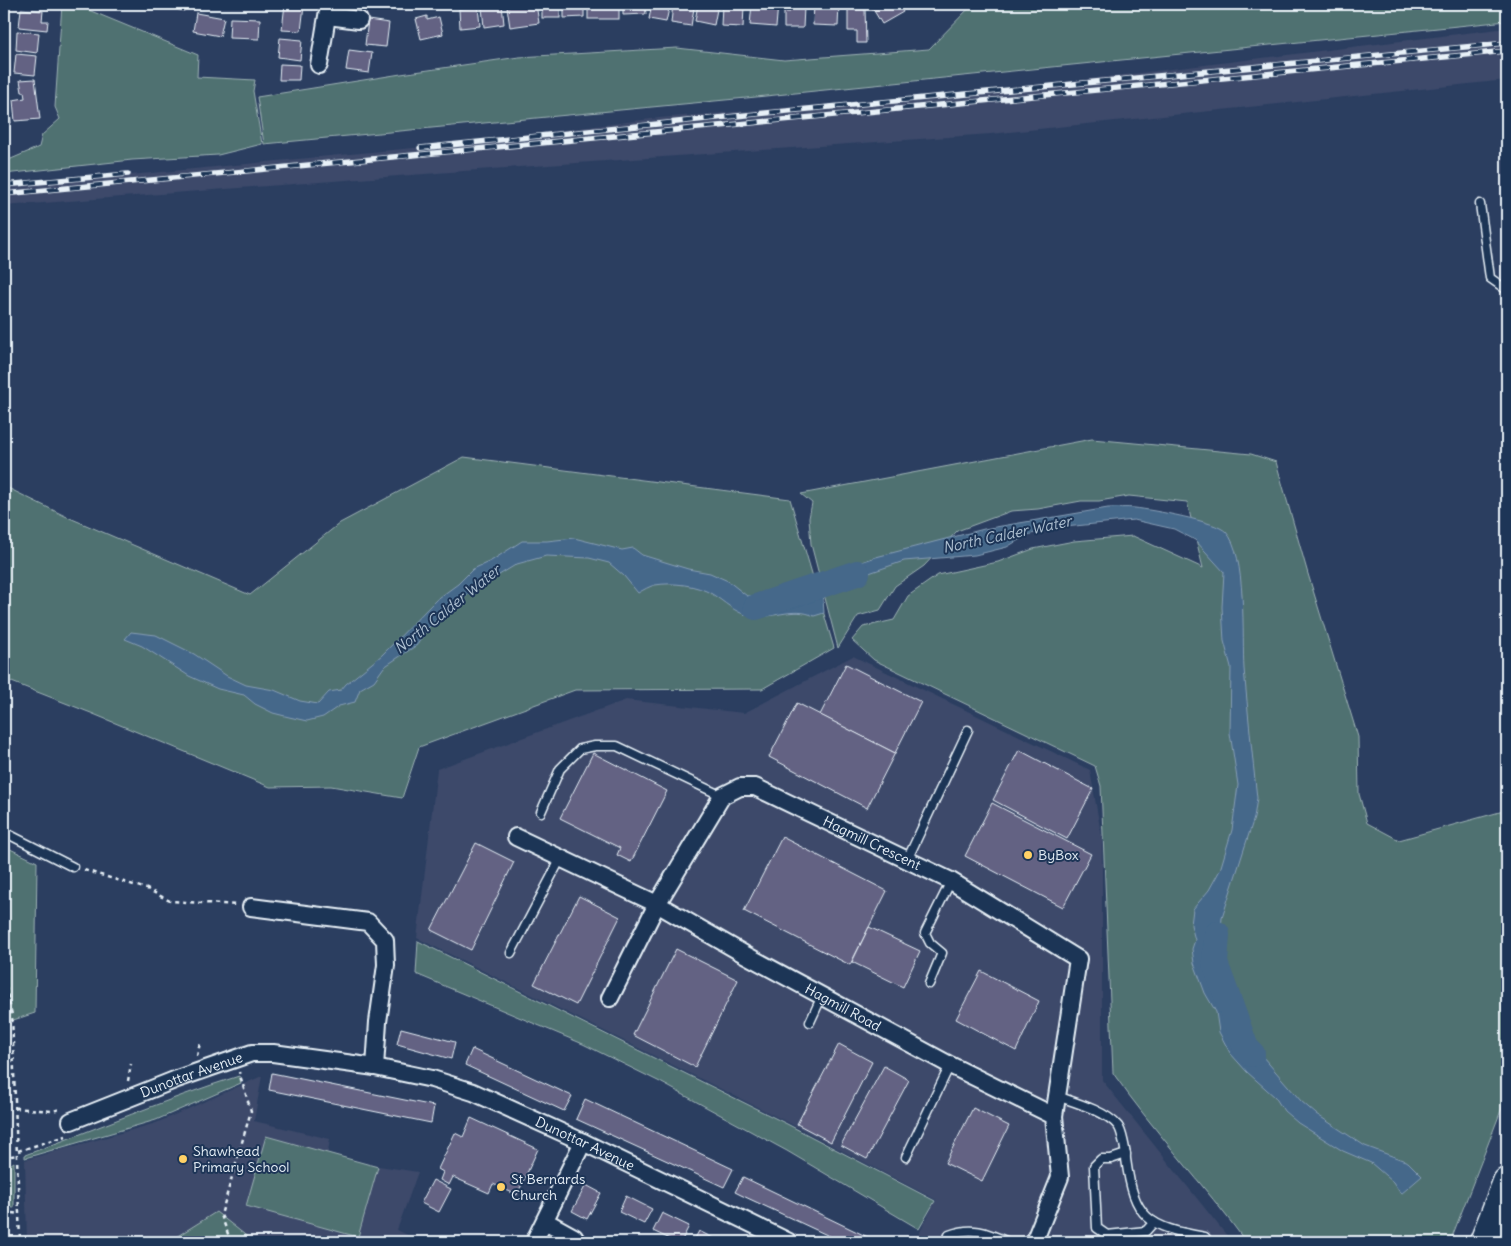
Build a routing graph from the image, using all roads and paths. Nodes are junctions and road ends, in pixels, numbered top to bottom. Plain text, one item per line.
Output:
1 (328, 10) edge
2 (359, 20) dead end
3 (319, 65) dead end
4 (1480, 204) dead end
5 (1507, 290) edge
6 (968, 730) dead end
7 (722, 796) junction
8 (541, 812) dead end
9 (4, 832) edge
10 (516, 837) dead end
11 (561, 858) junction
12 (908, 860) junction
13 (73, 867) joint
14 (951, 881) junction
15 (657, 904) junction
16 (251, 906) joint
17 (512, 953) dead end
18 (4, 978) edge
19 (930, 984) dead end
20 (822, 996) junction
21 (610, 998) dead end
22 (810, 1022) dead end
23 (200, 1043) dead end
24 (191, 1058) dead end
25 (131, 1064) dead end
26 (950, 1065) junction
27 (375, 1067) junction
28 (136, 1079) dead end
29 (128, 1082) junction
30 (122, 1084) dead end
31 (244, 1084) dead end
32 (1056, 1095) junction
33 (15, 1108) junction
34 (1054, 1116) junction
35 (71, 1121) junction
36 (584, 1142) junction
37 (18, 1151) junction
38 (1126, 1154) junction
39 (18, 1155) junction
40 (906, 1157) dead end
41 (4, 1161) edge
42 (1507, 1182) edge
43 (4, 1212) edge
44 (19, 1214) junction
45 (545, 1221) junction
46 (1154, 1222) junction
47 (20, 1242) edge
48 (231, 1242) edge
49 (534, 1242) edge
50 (577, 1242) edge
51 (789, 1242) edge
52 (946, 1242) edge
53 (1008, 1242) edge
54 (1034, 1242) edge
55 (1209, 1242) edge
56 (1484, 1242) edge

1 - 2 street
1 - 3 street
4 - 5 lane
6 - 12 lane
7 - 8 lane
7 - 12 street, Hagmill Crescent
7 - 15 street
9 - 13 lane
10 - 11 street, Hagmill Road
11 - 15 street, Hagmill Road
11 - 17 lane
12 - 14 street, Hagmill Crescent
13 - 16 path
14 - 19 lane
14 - 32 street, Hagmill Crescent
15 - 20 street, Hagmill Road
15 - 21 street
16 - 27 street
18 - 33 path
20 - 22 lane
20 - 26 street, Hagmill Road
23 - 24 path
25 - 29 path
26 - 34 street, Hagmill Road
26 - 40 lane
27 - 35 street, Dunottar Avenue
27 - 36 street, Dunottar Avenue
28 - 29 path
29 - 30 path
31 - 48 path
32 - 34 street, Hagmill Crescent
32 - 38 lane
33 - 35 path
33 - 37 path
34 - 54 street
35 - 37 path
36 - 45 street
36 - 51 street, Dunottar Avenue
37 - 39 path
38 - 46 lane
38 - 46 lane
39 - 41 path
39 - 44 path
42 - 56 highway
43 - 44 path
44 - 47 path
45 - 49 street
45 - 50 street
46 - 55 lane
52 - 53 lane

